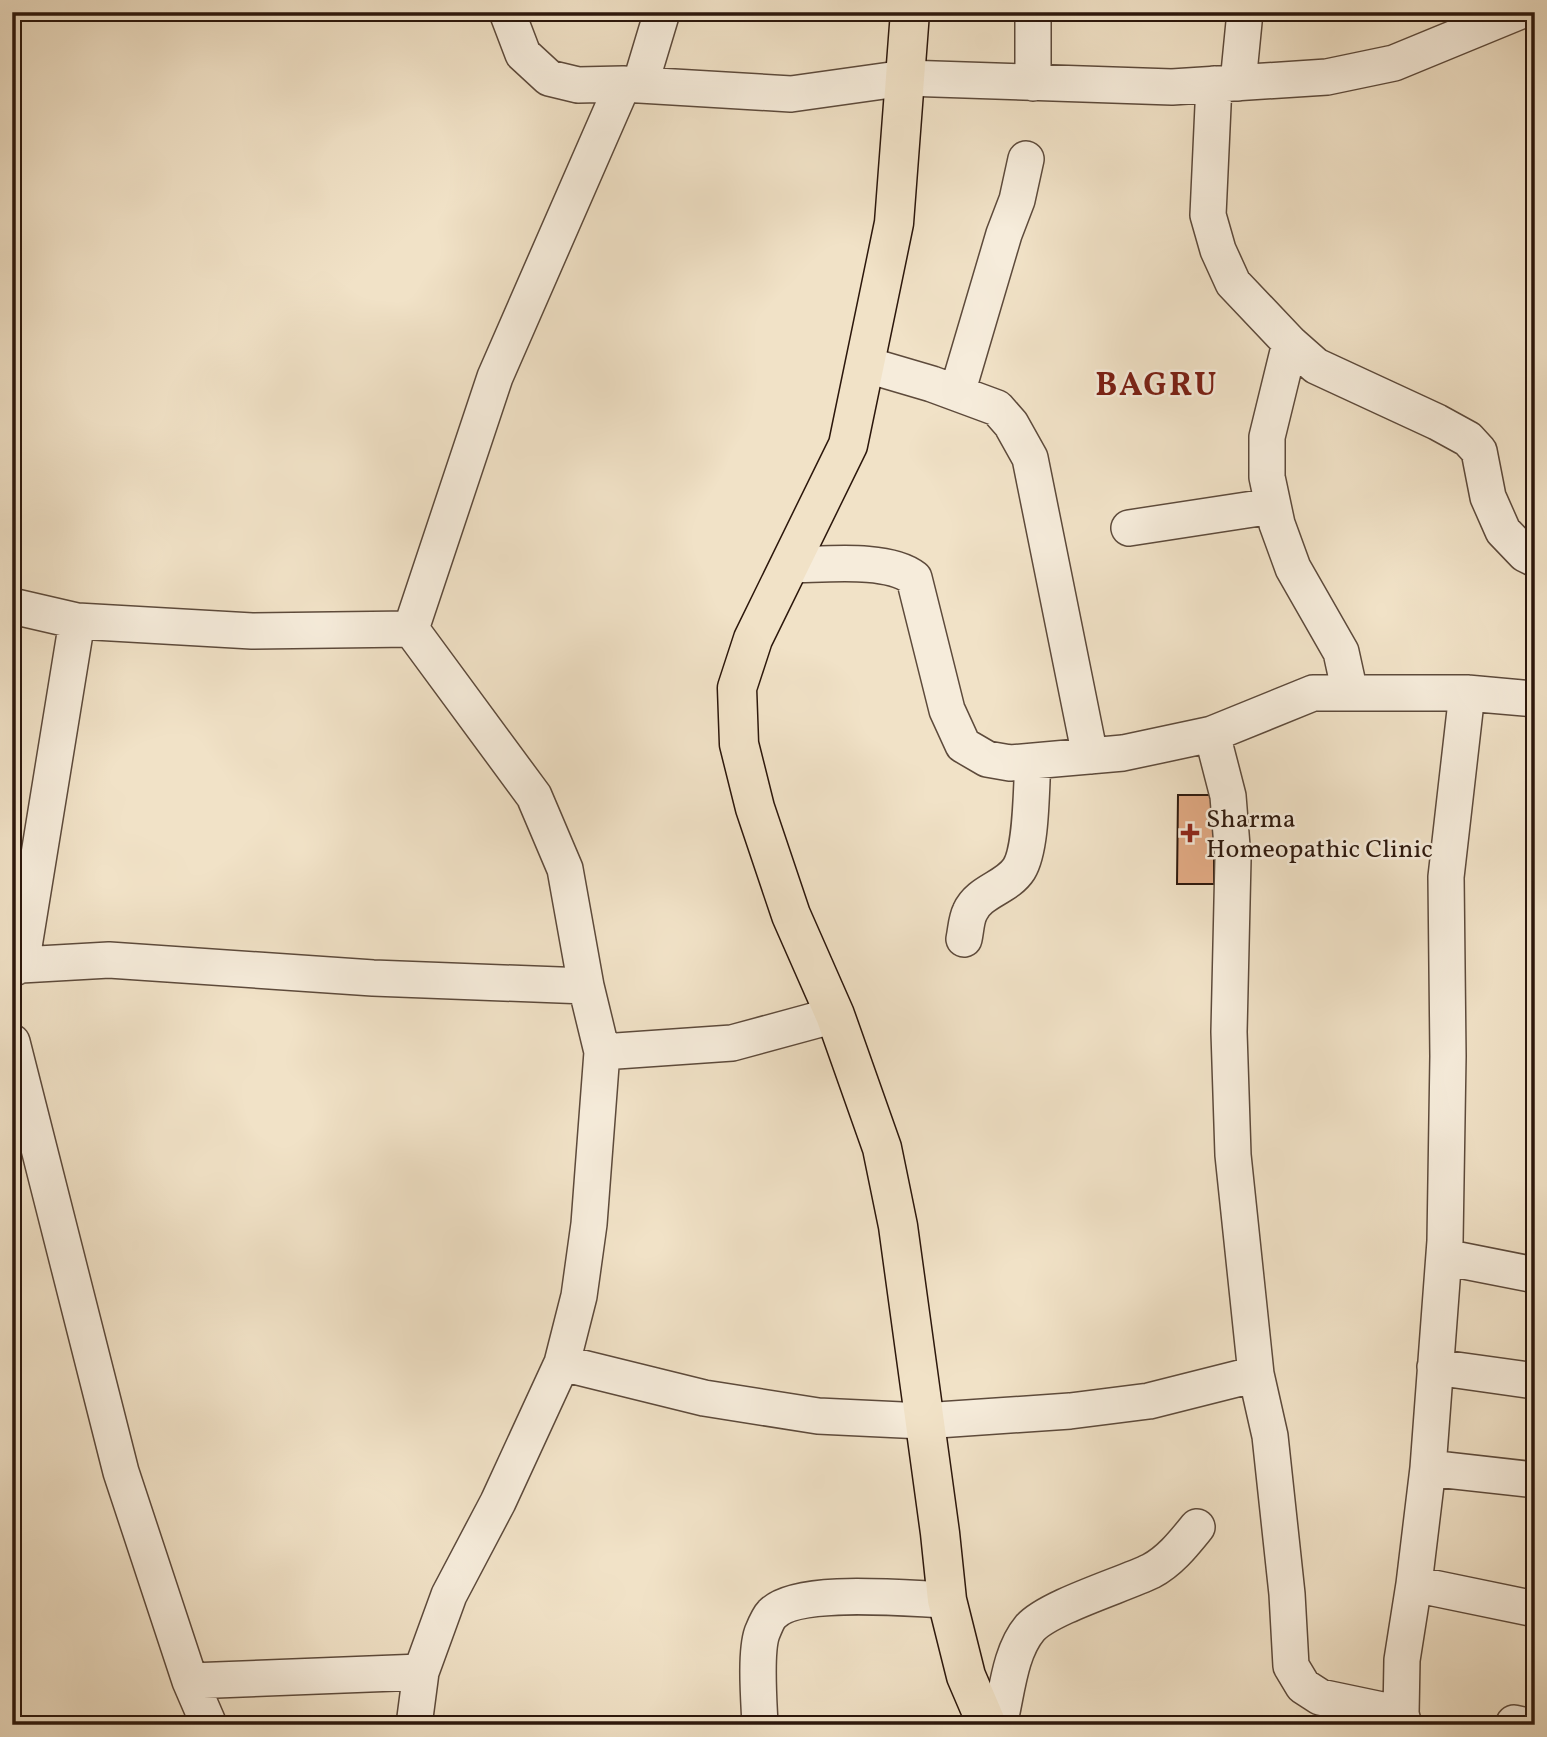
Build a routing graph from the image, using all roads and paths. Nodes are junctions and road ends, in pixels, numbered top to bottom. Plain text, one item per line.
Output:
1 (507, 12) edge
2 (662, 12) edge
3 (910, 12) edge
4 (1033, 12) edge
5 (1245, 12) edge
6 (1514, 13) edge
7 (905, 78) junction
8 (1032, 82) junction
9 (1226, 83) junction
10 (631, 85) junction
11 (1026, 159) dead end
12 (1290, 343) junction
13 (864, 364) junction
14 (957, 393) junction
15 (1273, 506) junction
16 (1129, 528) dead end
17 (1535, 559) edge
18 (789, 565) junction
19 (12, 606) edge
20 (77, 621) junction
21 (411, 629) junction
22 (1350, 693) junction
23 (1467, 693) junction
24 (1535, 699) edge
25 (1212, 734) junction
26 (1090, 756) junction
27 (1033, 761) junction
28 (964, 939) dead end
29 (17, 967) edge
30 (586, 986) junction
31 (835, 1015) junction
32 (12, 1042) edge
33 (603, 1052) junction
34 (1444, 1257) junction
35 (1535, 1275) edge
36 (562, 1363) junction
37 (1435, 1367) junction
38 (1256, 1374) junction
39 (1535, 1381) edge
40 (923, 1421) junction
41 (1428, 1468) junction
42 (1535, 1480) edge
43 (1198, 1527) dead end
44 (1414, 1584) junction
45 (947, 1600) junction
46 (1535, 1609) edge
47 (421, 1672) junction
48 (190, 1681) junction
49 (1403, 1719) edge
50 (209, 1725) edge
51 (414, 1725) edge
52 (760, 1725) edge
53 (987, 1725) edge
54 (999, 1725) edge

1 - 10 street
2 - 10 street
3 - 7 main road
4 - 8 street
5 - 9 street
6 - 9 street
7 - 8 street
7 - 10 street
7 - 13 main road
8 - 9 street
9 - 12 street
10 - 21 street
11 - 14 street
12 - 15 street
12 - 17 street
13 - 14 street
13 - 18 main road
14 - 26 street
15 - 16 street
15 - 22 street
18 - 27 street
18 - 31 main road
19 - 20 street
20 - 21 street
20 - 29 street
21 - 30 street
22 - 23 street
22 - 25 street
23 - 24 street
23 - 34 street
25 - 26 street
25 - 38 street
26 - 27 street
27 - 28 street
29 - 30 street
30 - 33 street
31 - 33 street
31 - 40 main road
32 - 48 street
33 - 36 street
34 - 35 street
34 - 37 street
36 - 40 street
36 - 47 street
37 - 39 street
37 - 41 street
38 - 40 street
38 - 49 street
40 - 45 main road
41 - 42 street
41 - 44 street
43 - 54 street
44 - 46 street
44 - 49 street
45 - 52 street
45 - 53 main road
47 - 48 street
47 - 51 street
48 - 50 street

